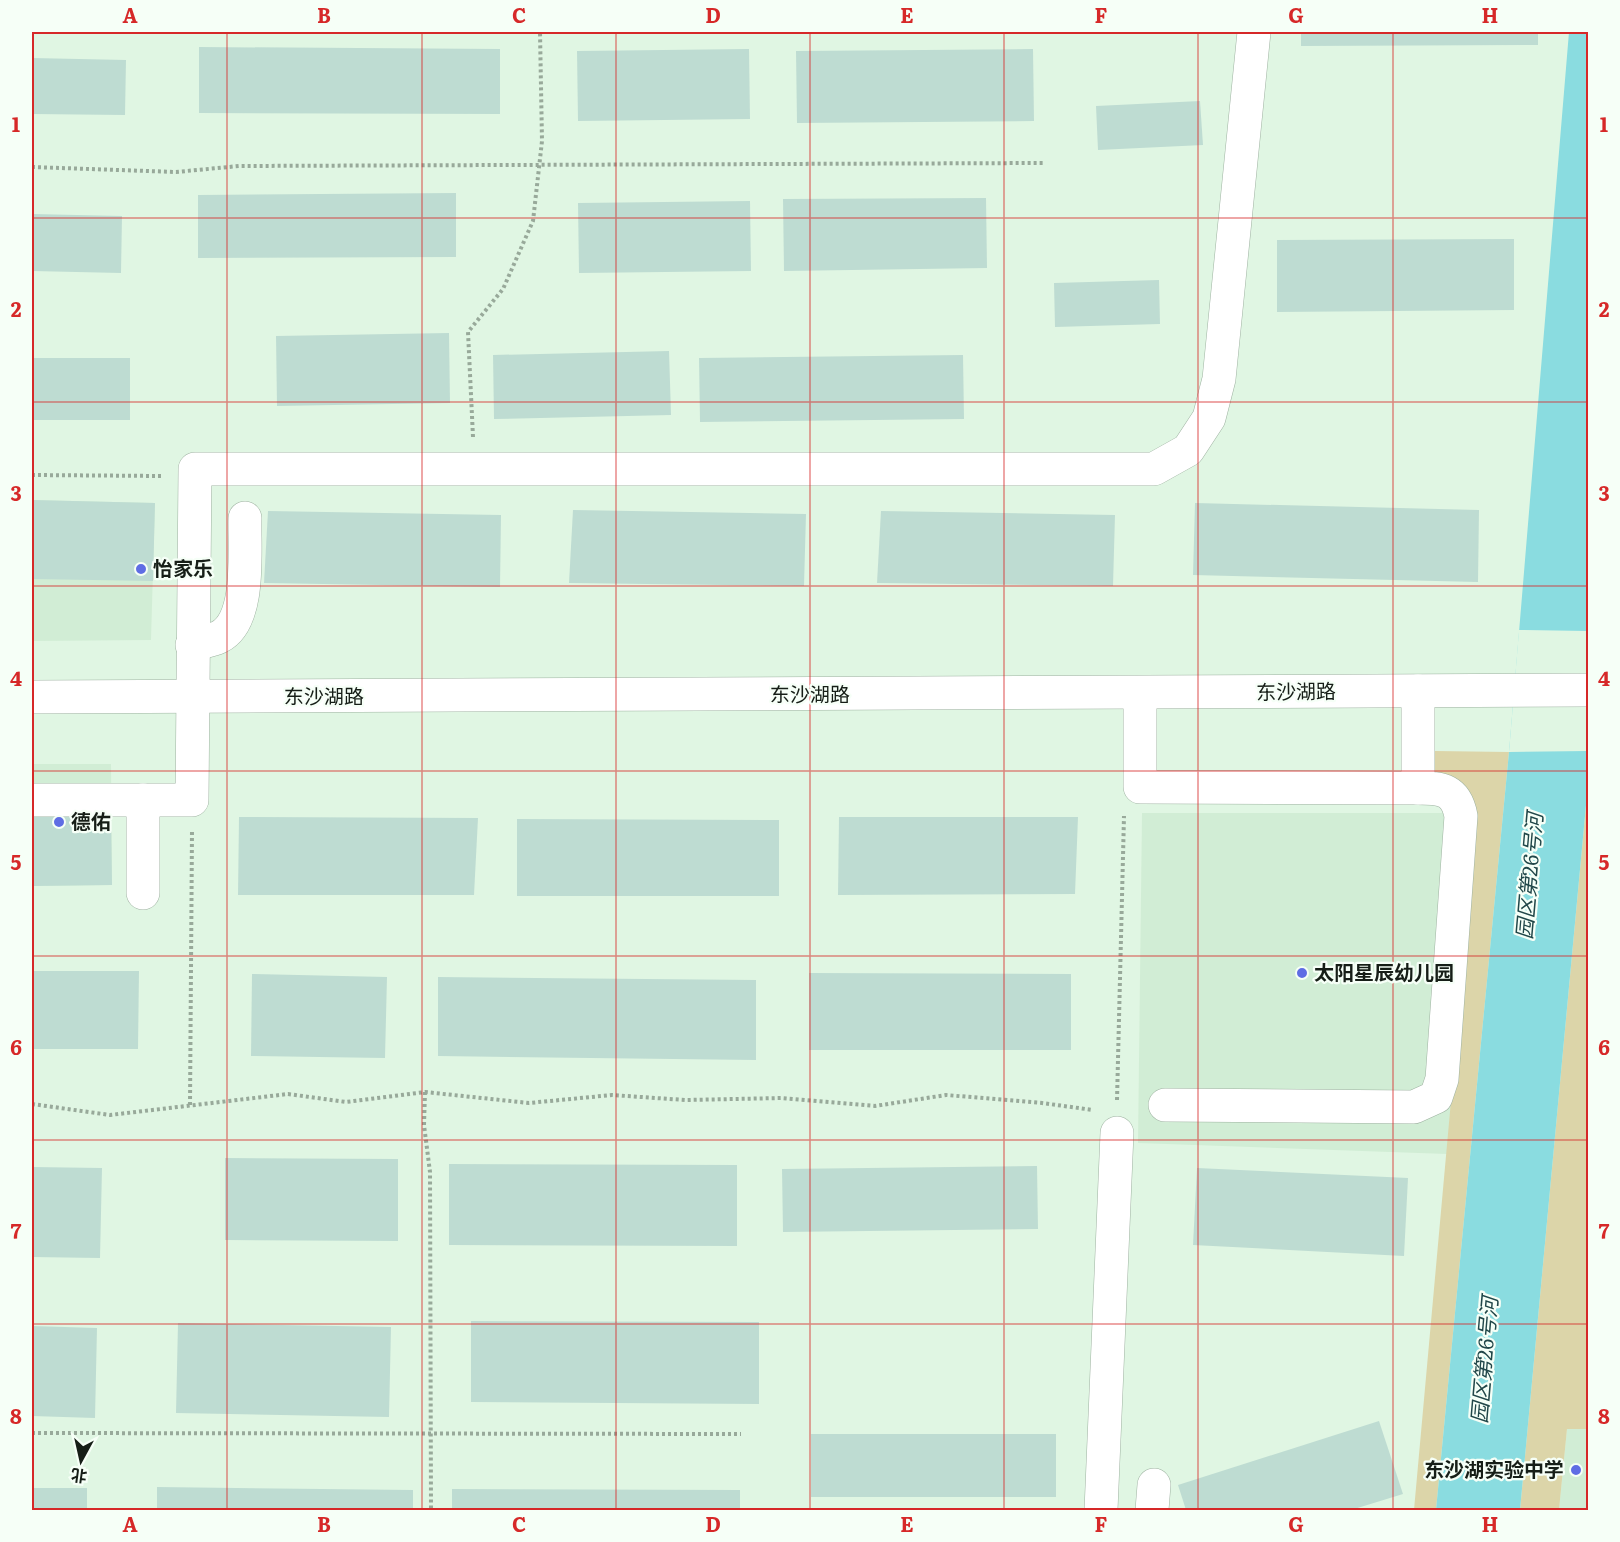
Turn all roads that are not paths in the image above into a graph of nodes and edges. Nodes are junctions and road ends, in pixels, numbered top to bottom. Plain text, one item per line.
1 (1254, 32) edge
2 (244, 518) dead end
3 (192, 645) junction
4 (1588, 690) edge
5 (1418, 691) junction
6 (1140, 693) junction
7 (32, 697) edge
8 (193, 698) junction
9 (1418, 788) junction
10 (32, 800) edge
11 (143, 800) junction
12 (143, 893) dead end
13 (1165, 1105) dead end
14 (1117, 1123) road end
15 (1101, 1510) edge

1 - 3 street
2 - 3 street
3 - 8 street
4 - 5 street, 东沙湖路
5 - 6 street, 东沙湖路
5 - 9 street
6 - 8 street, 东沙湖路
6 - 9 street
7 - 8 street, 东沙湖路
8 - 11 street
9 - 13 street
10 - 11 street
11 - 12 street
14 - 15 street

